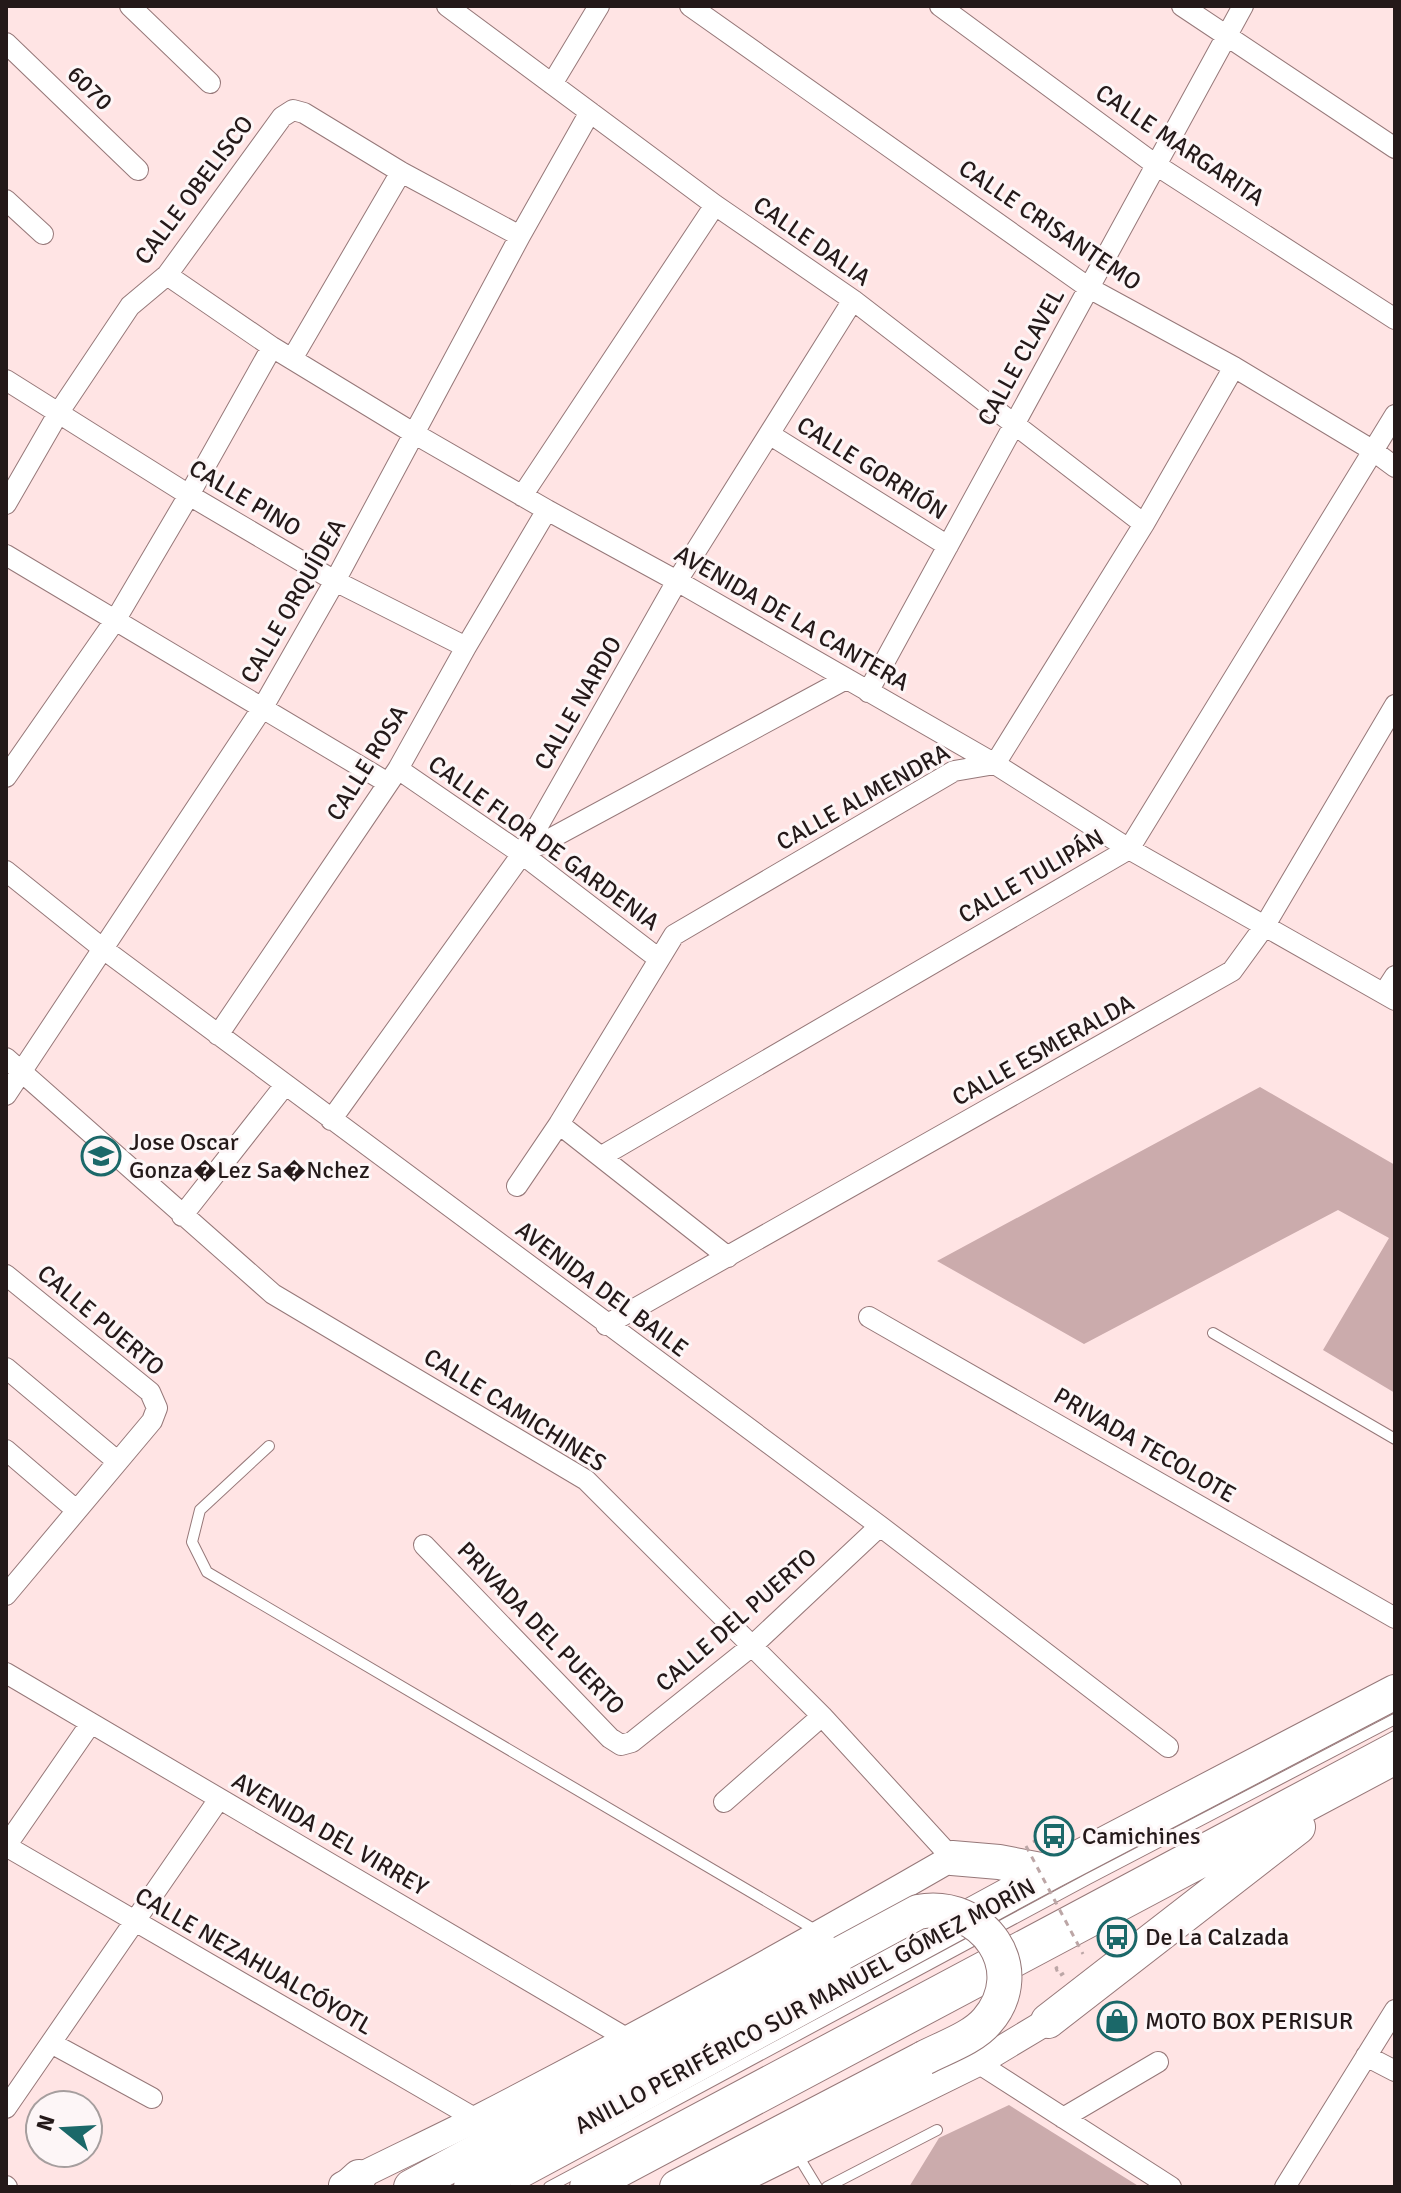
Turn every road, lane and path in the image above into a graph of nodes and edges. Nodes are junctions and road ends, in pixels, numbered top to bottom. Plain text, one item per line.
1 (130, 6) edge
2 (447, 6) edge
3 (599, 6) edge
4 (690, 6) edge
5 (940, 6) edge
6 (1182, 6) edge
7 (1243, 6) edge
8 (1226, 38) junction
9 (6, 43) edge
10 (210, 83) dead end
11 (552, 84) junction
12 (590, 112) junction
13 (1395, 148) edge
14 (1156, 165) junction
15 (138, 170) dead end
16 (401, 172) junction
17 (6, 200) edge
18 (715, 205) junction
19 (43, 234) dead end
20 (520, 236) junction
21 (167, 275) junction
22 (1089, 288) junction
23 (853, 300) junction
24 (1395, 319) edge
25 (272, 347) junction
26 (292, 359) junction
27 (1234, 367) junction
28 (6, 380) edge
29 (59, 412) junction
30 (1395, 415) edge
31 (1014, 424) junction
32 (415, 434) junction
33 (769, 434) junction
34 (1372, 450) junction
35 (1395, 467) edge
36 (189, 495) junction
37 (522, 496) junction
38 (6, 504) edge
39 (547, 510) junction
40 (1144, 524) junction
41 (948, 546) junction
42 (6, 555) edge
43 (335, 581) junction
44 (677, 581) junction
45 (116, 619) junction
46 (466, 647) junction
47 (846, 679) junction
48 (868, 692) junction
49 (1395, 705) edge
50 (263, 707) junction
51 (995, 764) junction
52 (393, 776) junction
53 (6, 777) edge
54 (1129, 849) junction
55 (522, 854) junction
56 (6, 871) edge
57 (1264, 927) junction
58 (102, 948) junction
59 (659, 959) junction
60 (1391, 990) edge
61 (218, 1035) junction
62 (6, 1058) edge
63 (23, 1071) junction
64 (285, 1085) junction
65 (6, 1095) edge
66 (331, 1120) junction
67 (559, 1124) junction
68 (602, 1156) junction
69 (517, 1186) dead end
70 (182, 1216) junction
71 (728, 1257) junction
72 (6, 1275) edge
73 (869, 1317) dead end
74 (606, 1325) junction
75 (1213, 1333) dead end
76 (6, 1368) edge
77 (1395, 1439) edge
78 (269, 1446) dead end
79 (6, 1450) edge
80 (117, 1461) junction
81 (75, 1509) junction
82 (880, 1526) junction
83 (424, 1545) dead end
84 (14, 1571) edge
85 (6, 1595) edge
86 (1395, 1618) edge
87 (752, 1646) junction
88 (6, 1673) edge
89 (1395, 1692) edge
90 (822, 1716) junction
91 (1395, 1719) edge
92 (91, 1723) junction
93 (1395, 1736) edge
94 (621, 1745) joint
95 (1168, 1747) dead end
96 (1388, 1768) edge
97 (219, 1799) junction
98 (724, 1802) dead end
99 (6, 1846) edge
100 (1026, 1846) dead end
101 (952, 1858) junction
102 (1051, 1872) junction
103 (134, 1922) junction
104 (832, 1943) junction
105 (1083, 1954) dead end
106 (1069, 1961) dead end
107 (1072, 1969) dead end
108 (1395, 2010) edge
109 (1048, 2021) joint
110 (628, 2039) junction
111 (51, 2043) junction
112 (1366, 2056) junction
113 (1158, 2062) dead end
114 (978, 2063) junction
115 (1395, 2071) edge
116 (152, 2098) dead end
117 (6, 2108) edge
118 (1063, 2118) junction
119 (476, 2119) junction
120 (937, 2130) dead end
121 (796, 2152) junction
122 (349, 2184) edge
123 (411, 2187) edge
124 (471, 2187) edge
125 (515, 2187) edge
126 (549, 2187) edge
127 (587, 2187) edge
128 (677, 2187) edge
129 (726, 2187) edge
130 (817, 2187) edge
131 (827, 2187) edge
132 (1171, 2187) edge
133 (1285, 2187) edge

1 - 10 street
2 - 11 street, CALLE DALIA
3 - 11 street
4 - 22 street, CALLE CRISANTEMO
5 - 14 street, CALLE MARGARITA
6 - 8 street
7 - 8 street, CALLE CLAVEL
8 - 13 street
8 - 14 street, CALLE CLAVEL
9 - 15 street, 6070
11 - 12 street, CALLE DALIA
12 - 18 street, CALLE DALIA
12 - 20 street, CALLE ORQUÍDEA
14 - 22 street, CALLE CLAVEL
14 - 24 street, CALLE MARGARITA
16 - 20 street
16 - 21 street, CALLE OBELISCO
16 - 26 street
17 - 19 street
18 - 23 street, CALLE DALIA
18 - 37 street
20 - 32 street, CALLE ORQUÍDEA
21 - 25 street, AVENIDA DE LA CANTERA
21 - 29 street, CALLE OBELISCO
22 - 27 street, CALLE CRISANTEMO
22 - 31 street, CALLE CLAVEL
23 - 31 street, CALLE DALIA
23 - 33 street, CALLE NARDO
25 - 26 street, AVENIDA DE LA CANTERA
25 - 36 street
26 - 32 street, AVENIDA DE LA CANTERA
27 - 34 street, CALLE CRISANTEMO
27 - 40 street
28 - 29 street, CALLE PINO
29 - 36 street, CALLE PINO
29 - 38 street, CALLE OBELISCO
30 - 34 street, CALLE TULIPÁN
31 - 40 street, CALLE DALIA
31 - 41 street, CALLE CLAVEL
32 - 37 street, AVENIDA DE LA CANTERA
32 - 43 street, CALLE ORQUÍDEA
33 - 41 street, CALLE GORRIÓN
33 - 44 street, CALLE NARDO
34 - 35 street, CALLE CRISANTEMO
34 - 54 street, CALLE TULIPÁN
36 - 43 street, CALLE PINO
36 - 45 street
37 - 39 street, AVENIDA DE LA CANTERA
39 - 44 street, AVENIDA DE LA CANTERA
39 - 46 street, CALLE ROSA
40 - 51 street
41 - 48 street, CALLE CLAVEL
42 - 45 street, CALLE FLOR DE GARDENIA
43 - 46 street, CALLE PINO
43 - 50 street, CALLE ORQUÍDEA
44 - 47 street, AVENIDA DE LA CANTERA
44 - 55 street, CALLE NARDO
45 - 50 street, CALLE FLOR DE GARDENIA
45 - 53 street
46 - 52 street, CALLE ROSA
47 - 48 street, AVENIDA DE LA CANTERA
47 - 55 street
48 - 51 street, AVENIDA DE LA CANTERA
49 - 57 street, CALLE ESMERALDA
50 - 52 street, CALLE FLOR DE GARDENIA
50 - 58 street, CALLE ORQUÍDEA
51 - 54 street, AVENIDA DE LA CANTERA
51 - 59 street, CALLE ALMENDRA
52 - 55 street, CALLE FLOR DE GARDENIA
52 - 61 street, CALLE ROSA
54 - 57 street, AVENIDA DE LA CANTERA
54 - 68 street, CALLE TULIPÁN
55 - 59 street, CALLE FLOR DE GARDENIA
55 - 66 street, CALLE NARDO
56 - 58 street, AVENIDA DEL BAILE
57 - 60 street, AVENIDA DE LA CANTERA
57 - 71 street, CALLE ESMERALDA
58 - 61 street, AVENIDA DEL BAILE
58 - 63 street, CALLE ORQUÍDEA
59 - 67 street, CALLE ALMENDRA
61 - 64 street, AVENIDA DEL BAILE
62 - 63 street, CALLE CAMICHINES
63 - 65 street, CALLE ORQUÍDEA
63 - 70 street, CALLE CAMICHINES
64 - 66 street, AVENIDA DEL BAILE
64 - 70 street
66 - 74 street, AVENIDA DEL BAILE
67 - 68 street
67 - 69 street, CALLE ALMENDRA
68 - 71 street
70 - 87 street, CALLE CAMICHINES
71 - 74 street, CALLE ESMERALDA
72 - 80 street, CALLE PUERTO
73 - 86 street, PRIVADA TECOLOTE
74 - 82 street, AVENIDA DEL BAILE
75 - 77 lane
76 - 80 street
78 - 104 lane
79 - 81 street
80 - 81 street
81 - 84 street
82 - 87 street, CALLE DEL PUERTO
82 - 95 street, AVENIDA DEL BAILE
83 - 94 street, PRIVADA DEL PUERTO
84 - 85 street
87 - 90 street, CALLE CAMICHINES
87 - 94 street, CALLE DEL PUERTO
88 - 92 street, AVENIDA DEL VIRREY
89 - 102 highway, ANILLO PERIFÉRICO SUR MANUEL GÓMEZ MORÍN
90 - 98 street
90 - 101 street, CALLE CAMICHINES
91 - 125 lane
92 - 97 street, AVENIDA DEL VIRREY
92 - 99 street
93 - 126 lane
96 - 109 highway
96 - 127 highway
97 - 103 street
97 - 110 street, AVENIDA DEL VIRREY
99 - 103 street, CALLE NEZAHUALCÓYOTL
100 - 105 path, bridge
101 - 102 highway
101 - 104 street
102 - 124 highway, ANILLO PERIFÉRICO SUR MANUEL GÓMEZ MORÍN
103 - 111 street
103 - 119 street, CALLE NEZAHUALCÓYOTL
104 - 110 street
104 - 123 highway
104 - 128 highway, bridge
106 - 107 path
108 - 112 street
109 - 114 street
110 - 119 street
111 - 116 street
111 - 117 street
112 - 115 street
112 - 133 street
113 - 118 street
114 - 118 street
114 - 121 street
118 - 132 street
119 - 122 street
120 - 131 lane
121 - 129 street
121 - 130 lane

